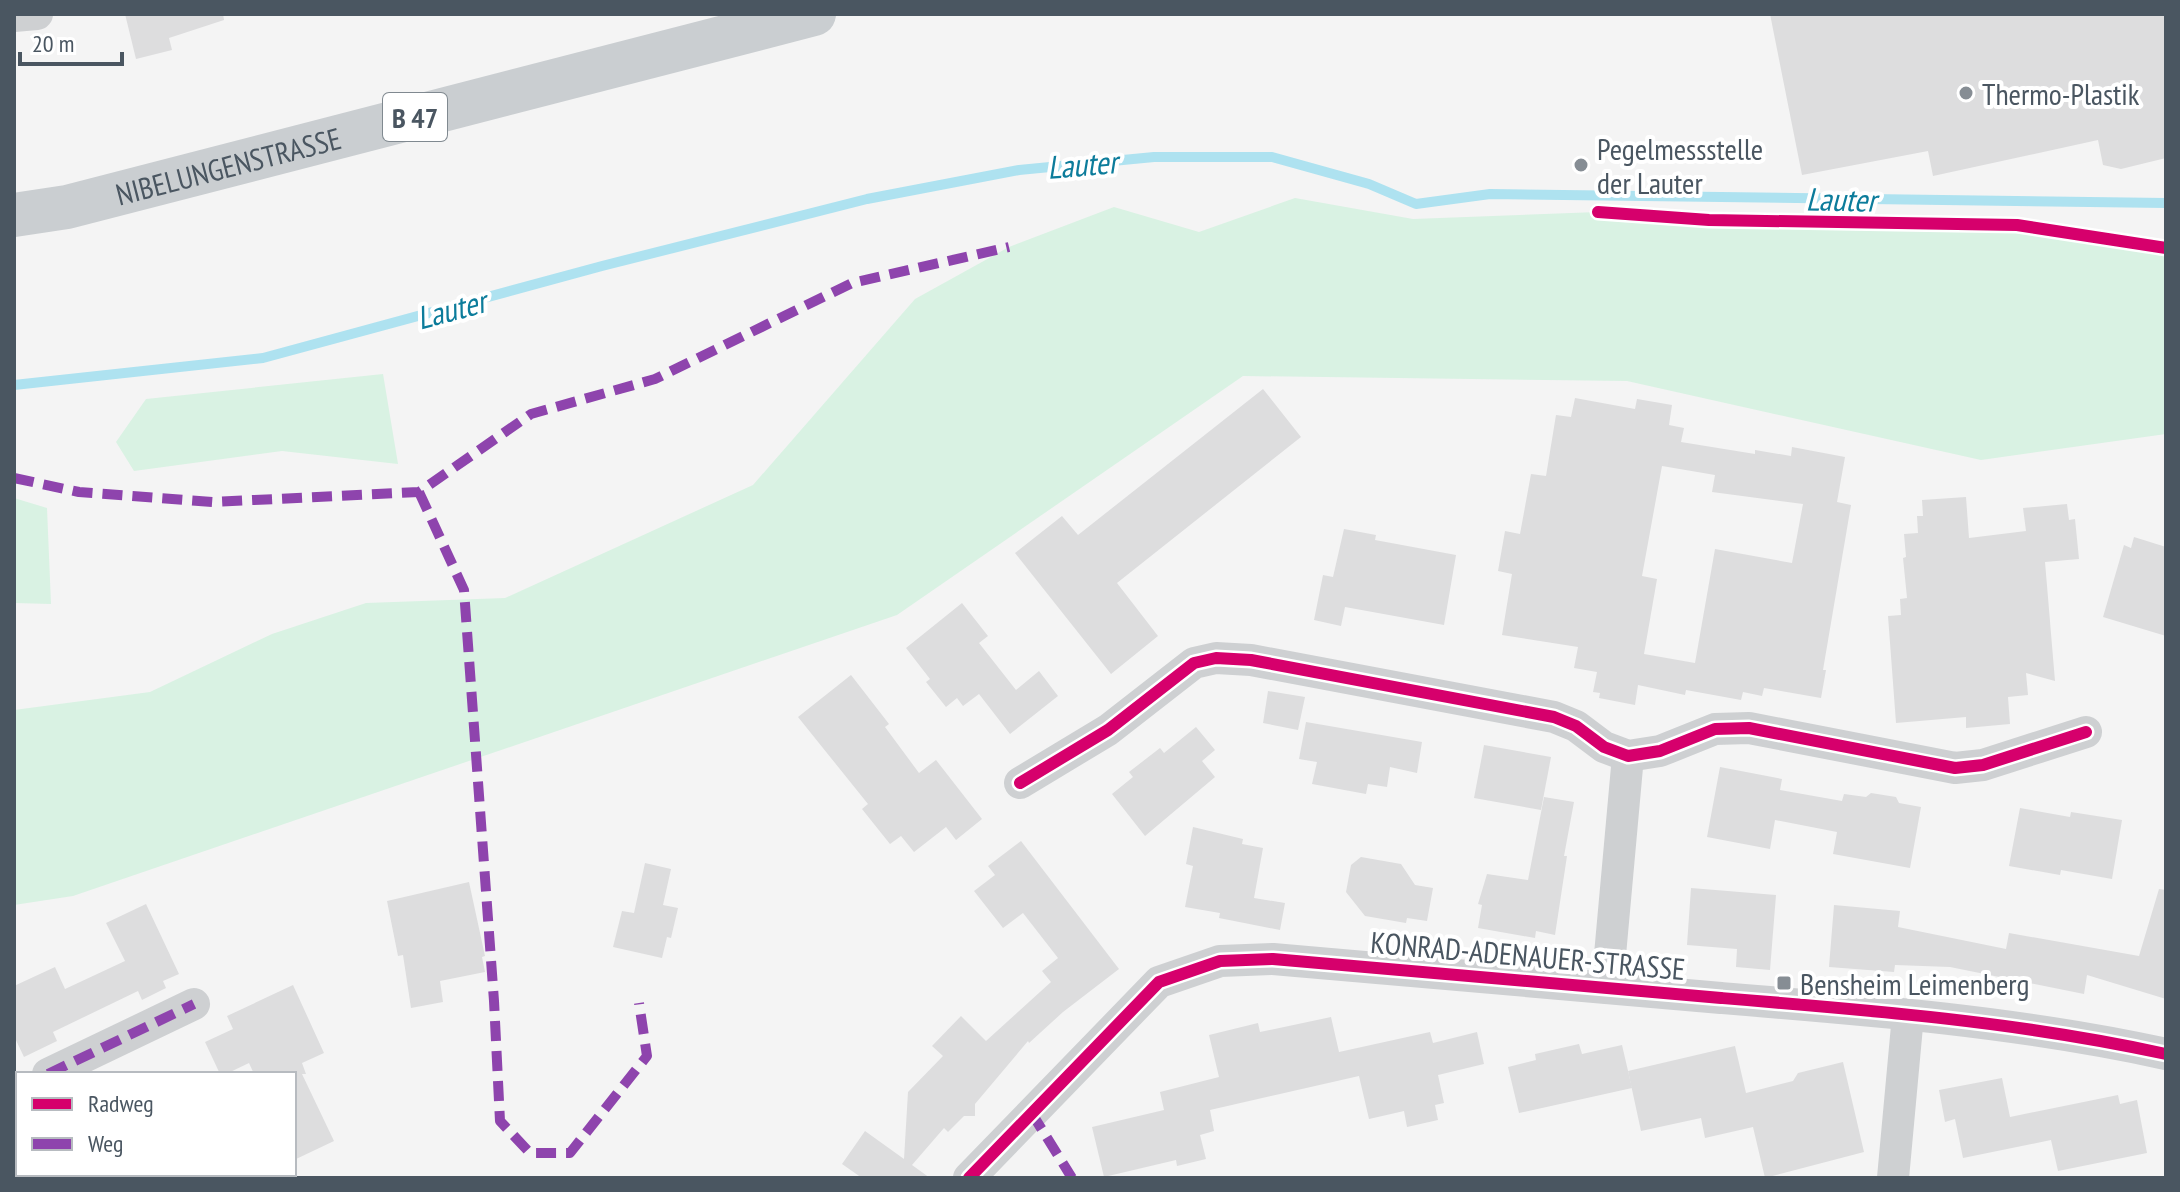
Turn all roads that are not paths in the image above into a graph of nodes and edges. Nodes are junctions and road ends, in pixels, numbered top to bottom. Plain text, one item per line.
1 (37, 14) edge
2 (814, 14) edge
3 (14, 16) edge
4 (14, 215) edge
5 (2086, 732) dead end
6 (1628, 756) junction
7 (1020, 783) dead end
8 (1607, 988) junction
9 (194, 1004) dead end
10 (1908, 1015) junction
11 (2166, 1054) edge
12 (52, 1072) edge
13 (969, 1178) edge
14 (1893, 1178) edge

1 - 3 street
2 - 4 main road, NIBELUNGENSTRASSE / B 47
5 - 6 street
6 - 7 street
6 - 8 street
8 - 10 street, KONRAD-ADENAUER-STRASSE
8 - 13 street, KONRAD-ADENAUER-STRASSE
9 - 12 street
10 - 11 street, KONRAD-ADENAUER-STRASSE
10 - 14 street

